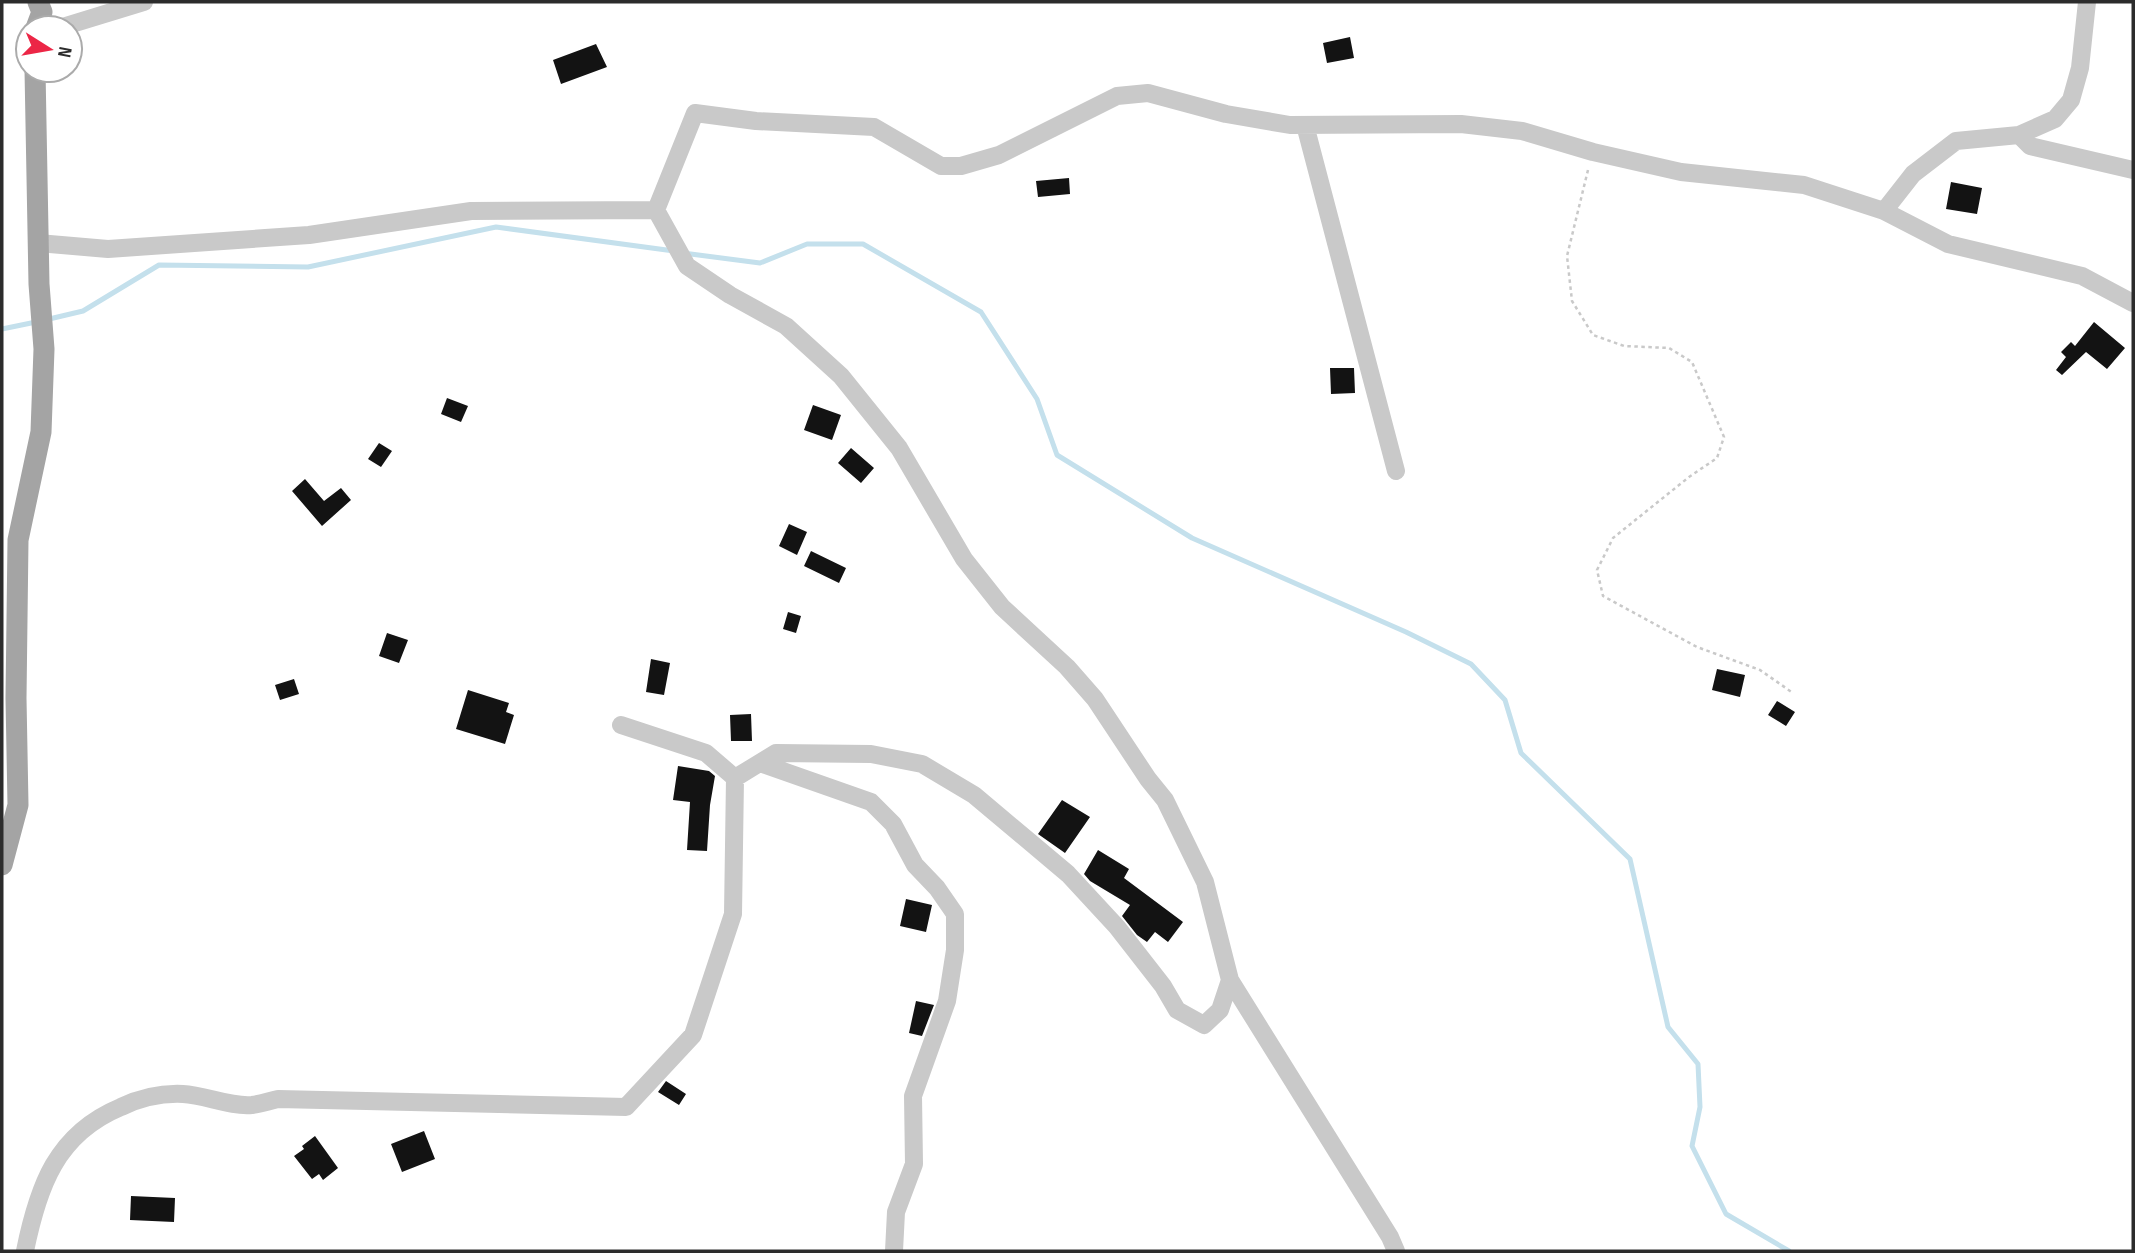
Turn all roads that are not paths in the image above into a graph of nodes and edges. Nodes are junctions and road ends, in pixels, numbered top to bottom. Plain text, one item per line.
1 (145, 2) edge
2 (2087, 2) edge
3 (84, 20) edge
4 (34, 84) edge
5 (1305, 125) junction
6 (2019, 135) junction
7 (2133, 170) edge
8 (656, 210) junction
9 (1884, 211) junction
10 (38, 243) junction
11 (2133, 303) edge
12 (1396, 471) dead end
13 (621, 725) dead end
14 (760, 763) junction
15 (735, 778) junction
16 (2, 865) edge
17 (1230, 980) junction
18 (24, 1251) edge
19 (894, 1251) edge
20 (1396, 1251) edge

1 - 3 street
2 - 6 street
4 - 10 main road
5 - 8 street
5 - 9 street
5 - 12 street
6 - 7 street
6 - 9 street
8 - 10 street
8 - 17 street
9 - 11 street
10 - 16 main road
13 - 15 street
14 - 15 street
14 - 17 street
14 - 19 street
15 - 18 street
17 - 20 street

